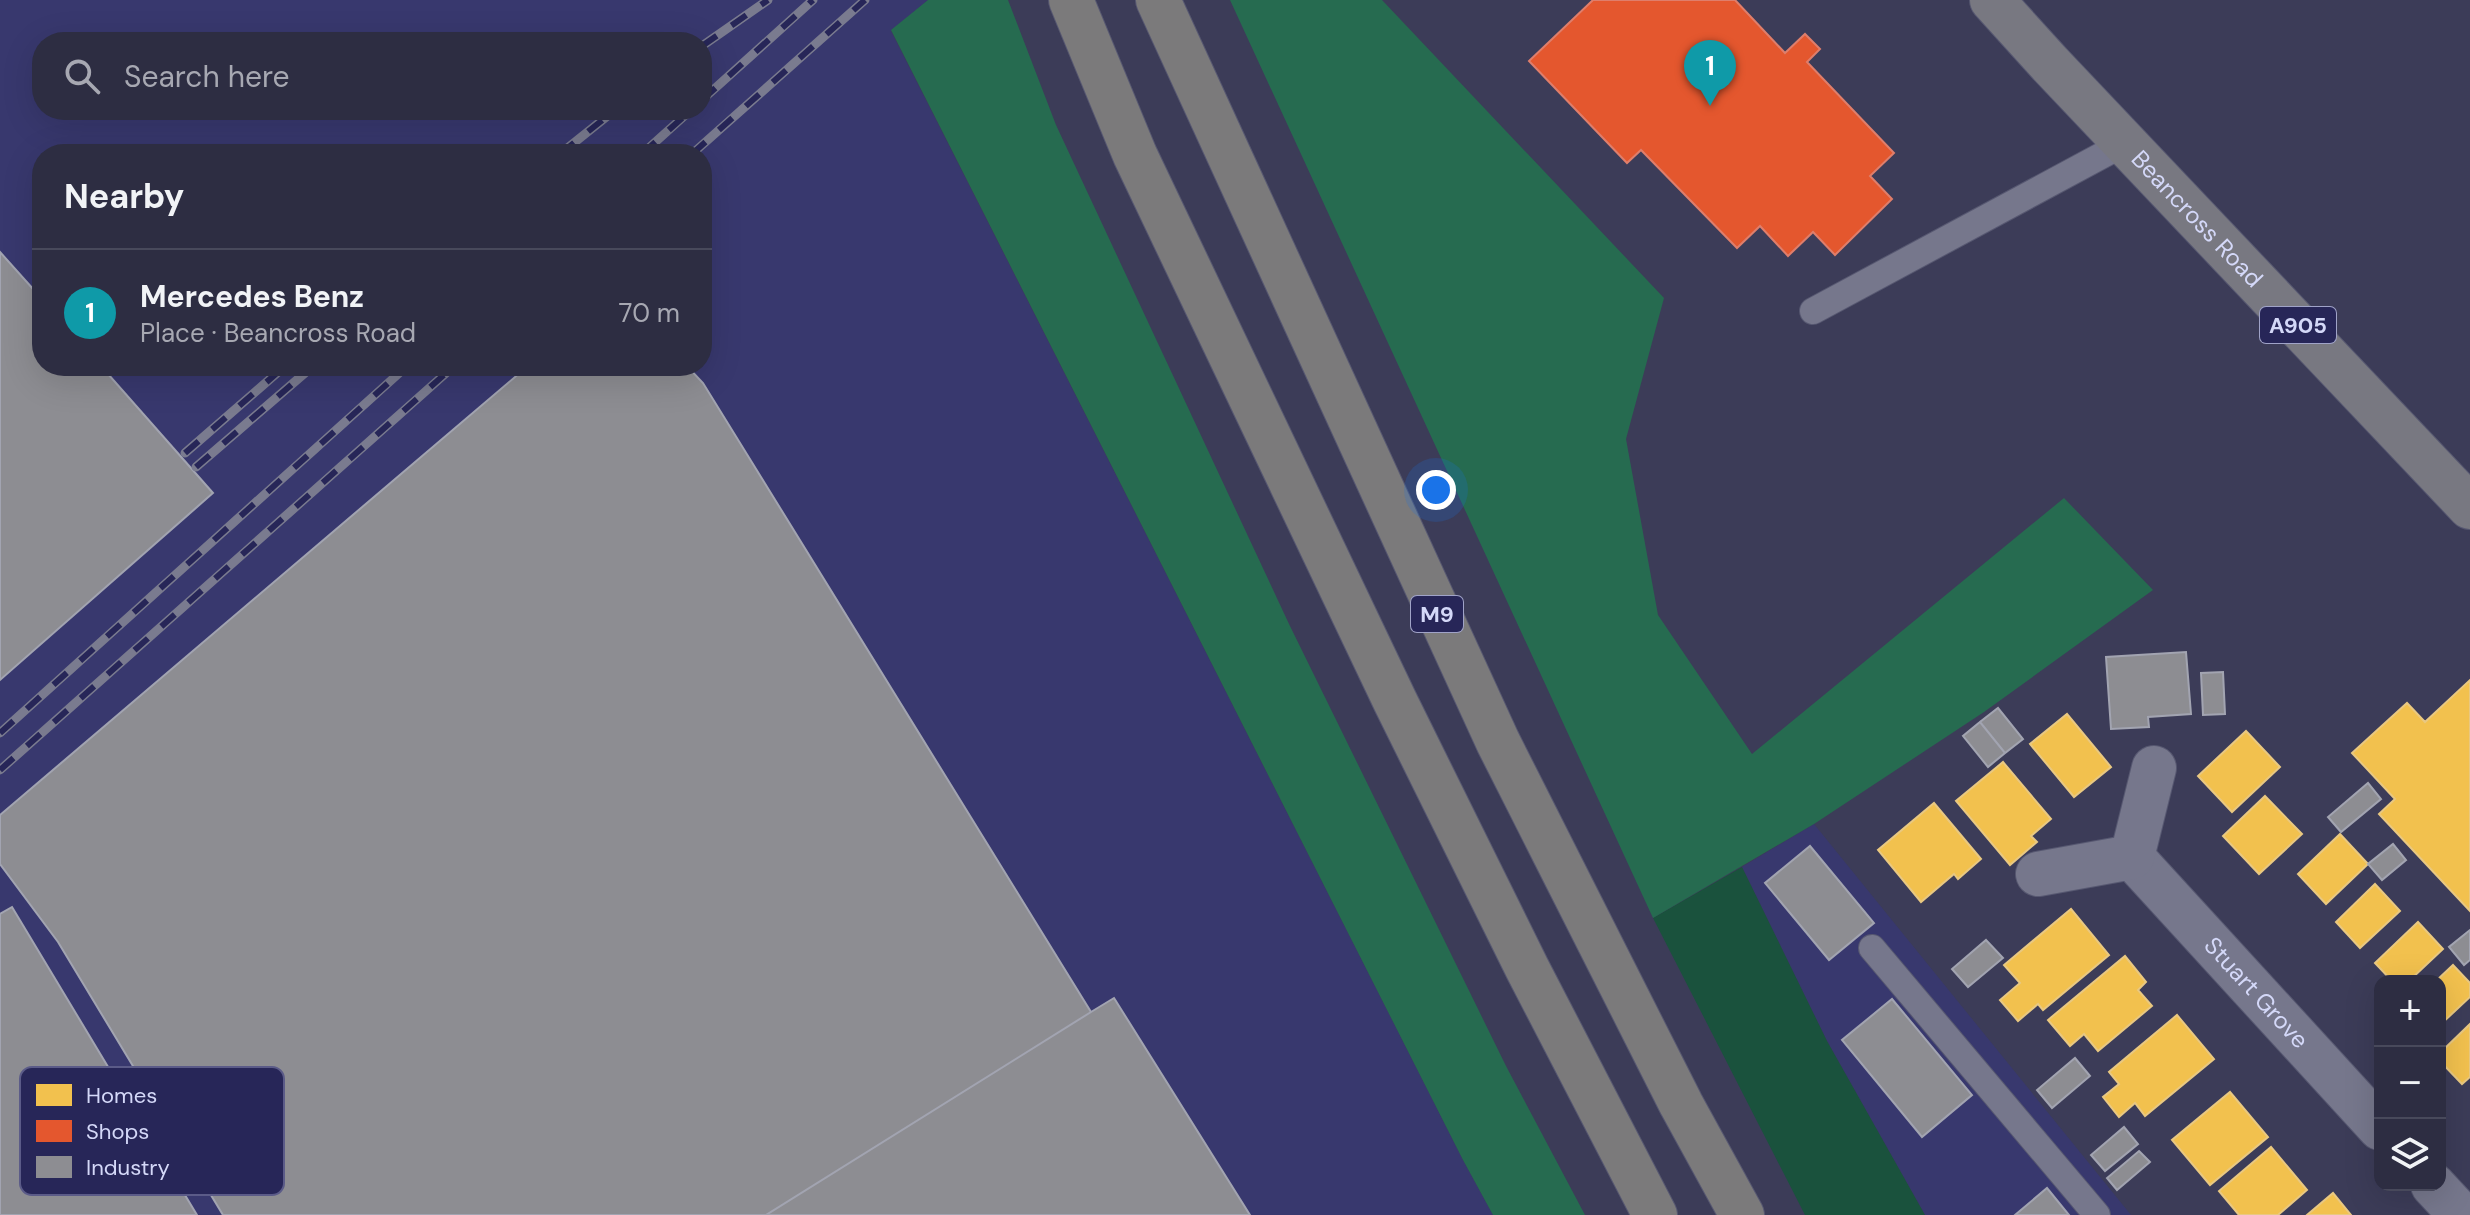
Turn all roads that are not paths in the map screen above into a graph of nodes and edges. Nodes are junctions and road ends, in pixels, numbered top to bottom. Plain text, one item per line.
1 (1071, 0) edge
2 (1158, 0) edge
3 (1992, 0) edge
4 (2125, 143) junction
5 (1813, 311) dead end
6 (2470, 507) edge
7 (2154, 768) dead end
8 (2132, 857) junction
9 (2038, 874) dead end
10 (1872, 948) dead end
11 (2374, 1121) edge
12 (2439, 1191) edge
13 (1655, 1215) edge
14 (1742, 1215) edge
15 (2097, 1215) edge
16 (2461, 1215) edge

1 - 13 highway
2 - 14 highway, M9
3 - 4 main road, Beancross Road / A905
4 - 5 lane
4 - 6 main road, Beancross Road / A905
7 - 8 street
8 - 9 street
8 - 11 street, Stuart Grove
10 - 15 lane
12 - 16 street

